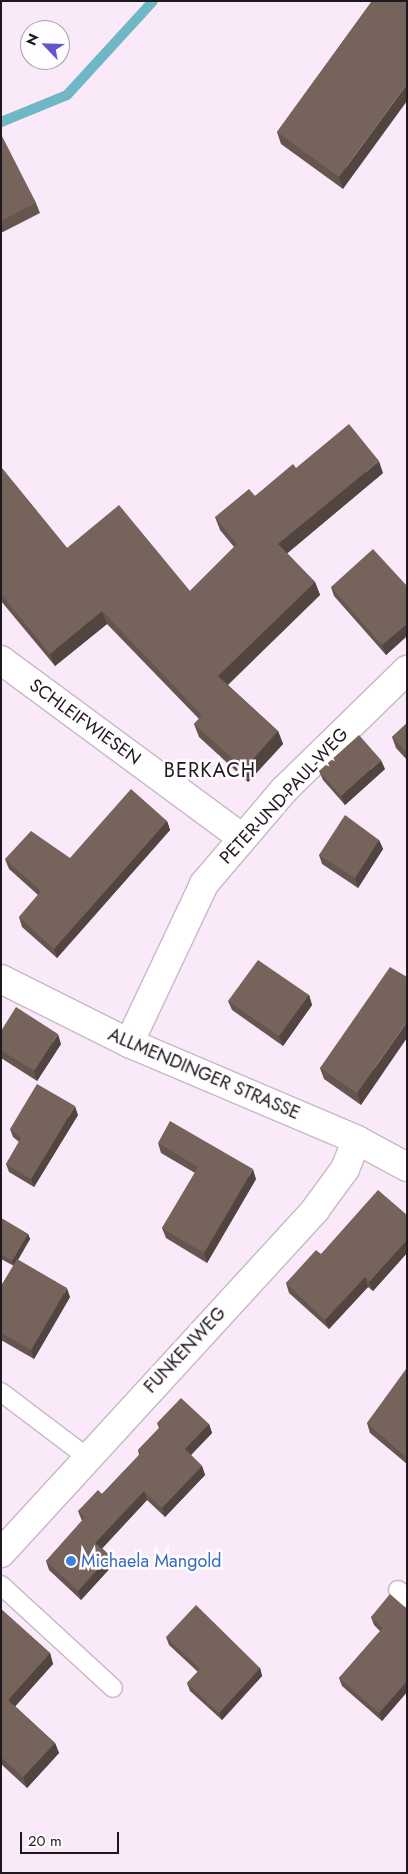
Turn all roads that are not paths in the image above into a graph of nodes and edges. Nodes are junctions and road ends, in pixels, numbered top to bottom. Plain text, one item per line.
1 (1, 660) edge
2 (407, 670) edge
3 (241, 836) junction
4 (1, 980) edge
5 (129, 1043) junction
6 (357, 1140) junction
7 (407, 1167) edge
8 (1, 1392) edge
9 (87, 1457) junction
10 (1, 1553) edge
11 (1, 1586) edge
12 (113, 1688) dead end

1 - 3 street, SCHLEIFWIESEN
2 - 3 street, PETER-UND-PAUL-WEG
3 - 5 street, PETER-UND-PAUL-WEG
4 - 5 street, ALLMENDINGER STRASSE
5 - 6 street, ALLMENDINGER STRASSE
6 - 7 street, ALLMENDINGER STRASSE
6 - 9 street, FUNKENWEG
8 - 9 lane
9 - 10 street, FUNKENWEG
11 - 12 lane

